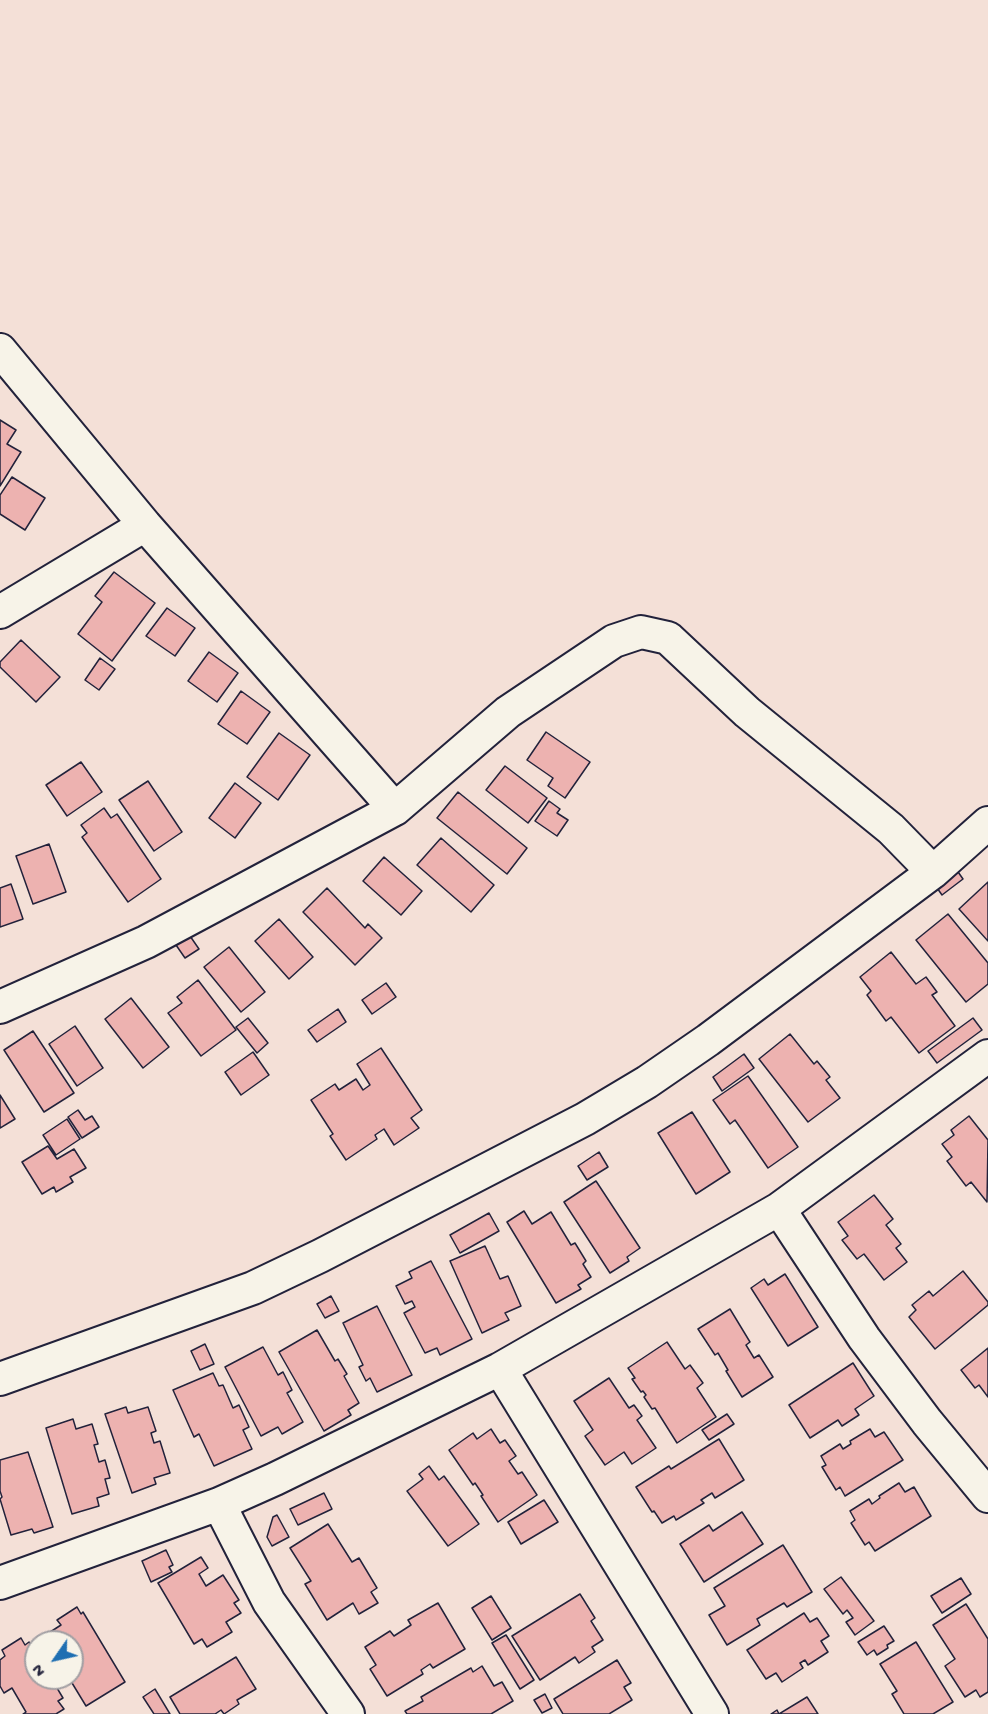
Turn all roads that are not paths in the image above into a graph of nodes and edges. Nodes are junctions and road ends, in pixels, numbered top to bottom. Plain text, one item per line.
1 (0, 350) edge
2 (144, 525) junction
3 (0, 612) edge
4 (395, 809) junction
5 (988, 823) edge
6 (933, 872) junction
7 (0, 1007) edge
8 (988, 1056) edge
9 (779, 1209) junction
10 (500, 1369) junction
11 (0, 1379) edge
12 (988, 1496) edge
13 (219, 1504) junction
14 (0, 1583) edge
15 (348, 1714) edge
16 (712, 1714) edge

1 - 2 street
2 - 3 street
2 - 4 street
4 - 6 street
4 - 7 street
5 - 6 street
6 - 11 street
8 - 9 street
9 - 10 street
9 - 12 street
10 - 13 street
10 - 16 street
13 - 14 street
13 - 15 street

